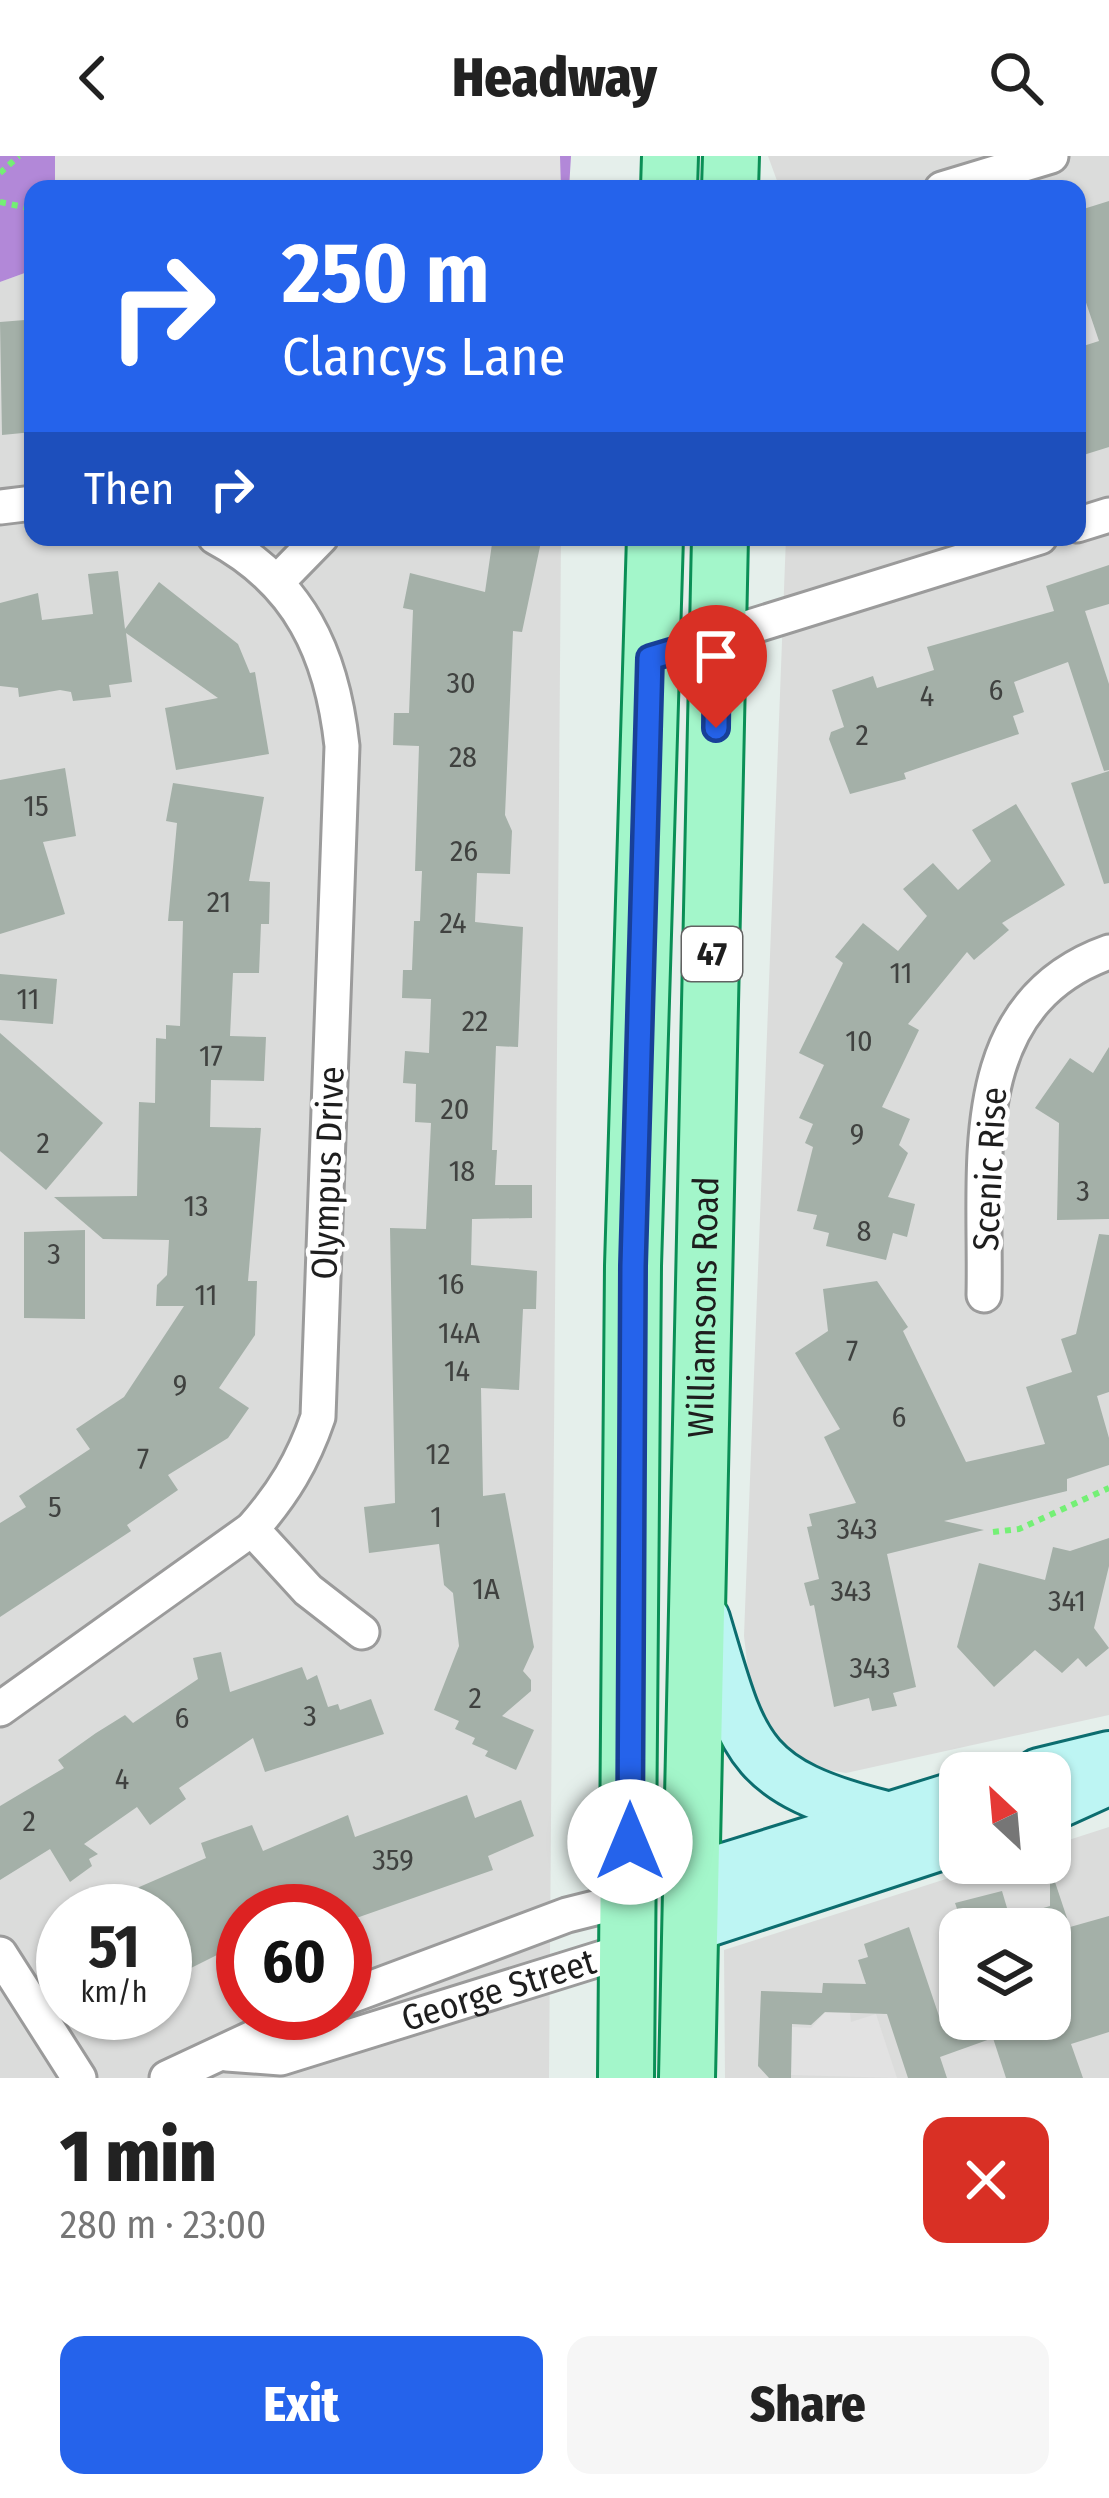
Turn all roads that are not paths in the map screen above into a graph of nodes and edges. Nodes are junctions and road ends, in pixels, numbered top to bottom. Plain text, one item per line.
1 (1051, 156) edge
2 (972, 180) edge
3 (228, 546) edge
4 (312, 546) edge
5 (655, 546) edge
6 (720, 546) edge
7 (1011, 546) edge
8 (279, 580) junction
9 (717, 638) junction
10 (650, 658) junction
11 (1109, 952) edge
12 (984, 1295) dead end
13 (252, 1529) junction
14 (697, 1594) junction
15 (362, 1632) dead end
16 (0, 1709) edge
17 (1109, 1756) edge
18 (1071, 1765) edge
19 (1109, 1780) edge
20 (1071, 1797) edge
21 (939, 1800) edge
22 (882, 1815) junction
23 (939, 1845) edge
24 (689, 1904) junction
25 (627, 1925) junction
26 (0, 1954) edge
27 (372, 1988) edge
28 (252, 2040) edge
29 (218, 2064) edge
30 (79, 2078) edge
31 (167, 2078) edge
32 (626, 2078) edge
33 (687, 2078) edge

1 - 2 street
3 - 8 street, Olympus Drive
4 - 8 street
5 - 10 main road, Williamsons Road / 47
6 - 9 main road, Williamsons Road / 47
7 - 9 street
8 - 13 street, Olympus Drive
9 - 10 street
9 - 14 main road, Williamsons Road / 47
10 - 25 main road, Williamsons Road / 47
11 - 12 street, Scenic Rise
13 - 15 street
13 - 16 street, Olympus Drive
14 - 22 main road
14 - 24 main road, Williamsons Road / 47
17 - 18 main road
19 - 20 main road
21 - 22 main road
22 - 24 main road
23 - 24 main road
24 - 25 main road
24 - 33 main road, Williamsons Road / 47
25 - 27 street, George Street
25 - 29 street, George Street
25 - 32 main road, Williamsons Road / 47
26 - 30 street
28 - 29 street, George Street
29 - 31 street, George Street

